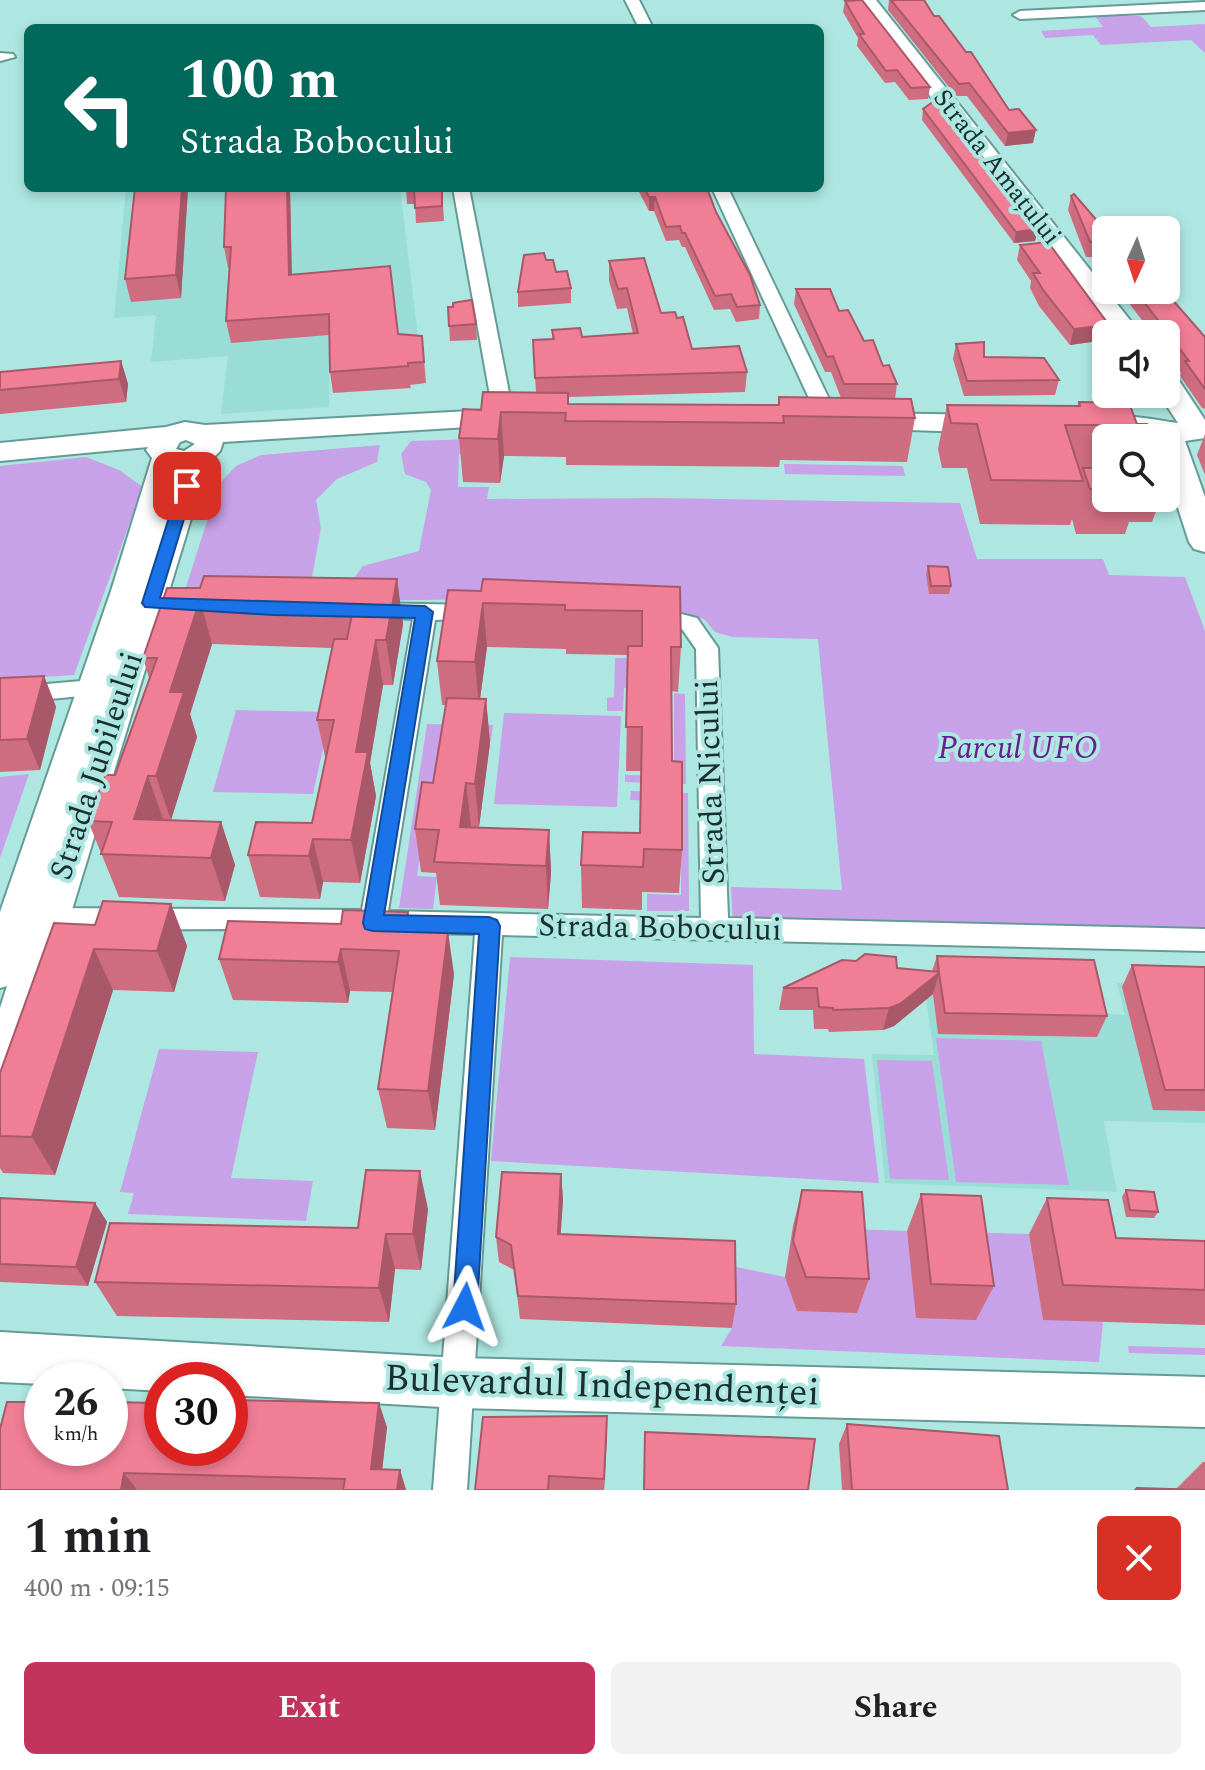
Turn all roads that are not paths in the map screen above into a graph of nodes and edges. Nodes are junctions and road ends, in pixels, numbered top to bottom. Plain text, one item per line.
1 (632, 0) edge
2 (866, 0) edge
3 (1205, 6) edge
4 (1020, 15) dead end
5 (644, 24) edge
6 (462, 192) edge
7 (722, 192) edge
8 (1117, 320) edge
9 (504, 418) junction
10 (533, 419) edge
11 (799, 421) edge
12 (830, 422) junction
13 (1015, 424) edge
14 (1075, 425) edge
15 (1092, 425) edge
16 (302, 430) junction
17 (1180, 430) edge
18 (71, 448) junction
19 (0, 452) edge
20 (181, 459) junction
21 (1205, 542) edge
22 (150, 600) junction
23 (345, 611) edge
24 (425, 612) junction
25 (492, 613) edge
26 (623, 614) edge
27 (93, 688) junction
28 (0, 696) edge
29 (33, 915) junction
30 (373, 923) junction
31 (489, 926) junction
32 (715, 929) junction
33 (1205, 940) edge
34 (0, 971) edge
35 (0, 1074) edge
36 (0, 1357) edge
37 (459, 1383) junction
38 (1205, 1402) edge
39 (450, 1490) edge

1 - 5 street
2 - 8 street, Strada Amațului
3 - 4 street
6 - 9 street
7 - 12 street
9 - 10 street
9 - 16 street
11 - 12 street
12 - 13 street
14 - 15 street
16 - 20 street
16 - 20 street
17 - 21 street
18 - 19 street
18 - 20 street
18 - 20 street
20 - 22 street, Strada Jubileului
22 - 27 street, Strada Jubileului
22 - 29 street, Strada Jubileului
23 - 24 street
24 - 25 street
24 - 30 street
26 - 32 street, Strada Nicului
27 - 28 street
27 - 29 street, Strada Jubileului
29 - 30 street, Strada Bobocului
29 - 34 street, Strada Jubileului
29 - 35 street, Strada Jubileului
30 - 31 street, Strada Bobocului
31 - 32 street, Strada Bobocului
31 - 37 street
32 - 33 street, Strada Bobocului
36 - 37 street, Bulevardul Independenței
37 - 38 street, Bulevardul Independenței
37 - 39 street

